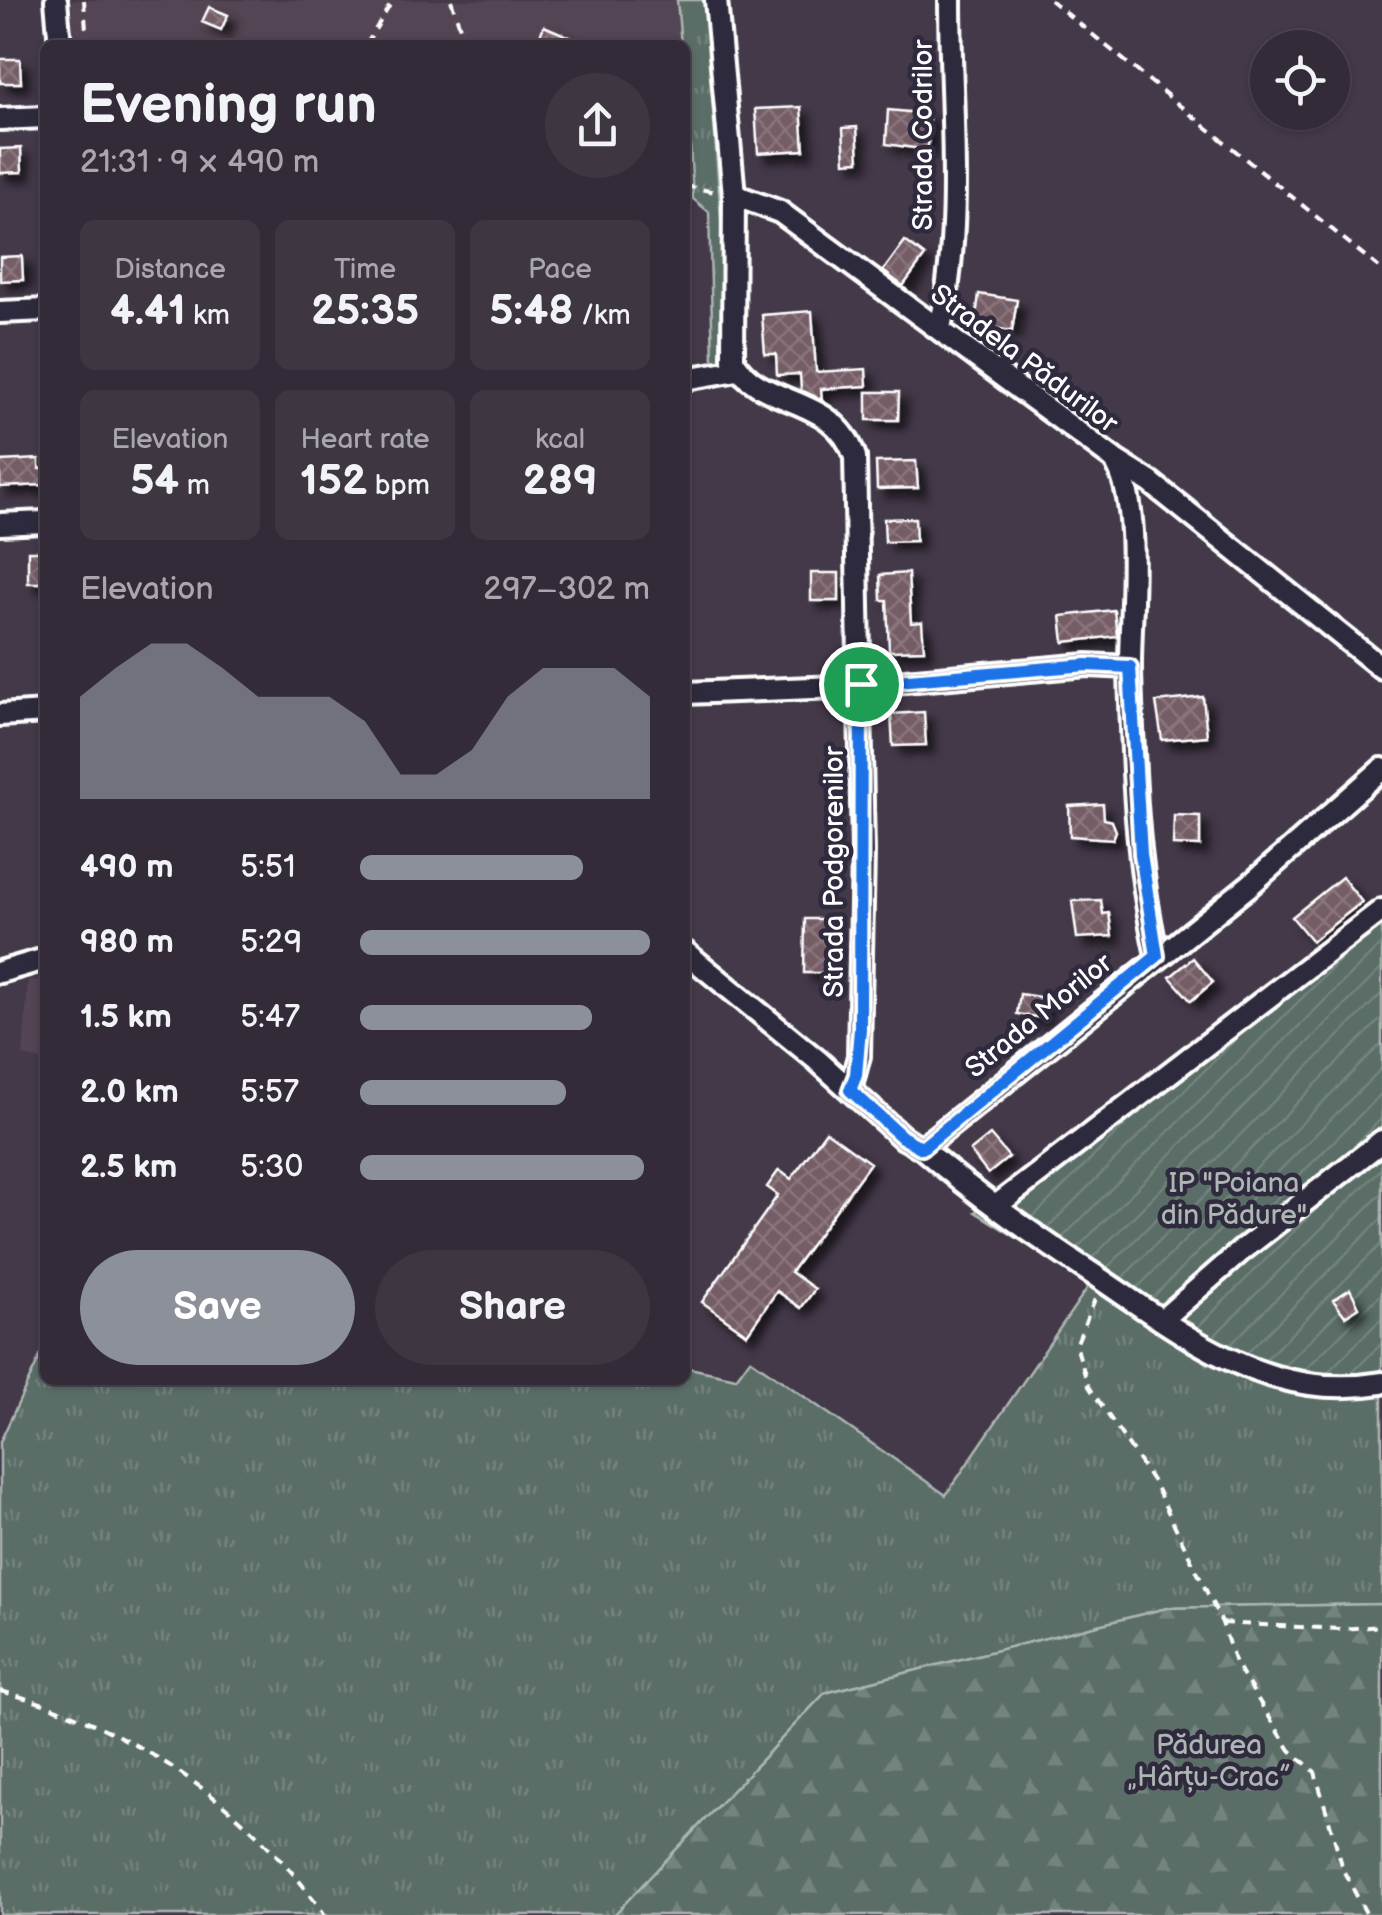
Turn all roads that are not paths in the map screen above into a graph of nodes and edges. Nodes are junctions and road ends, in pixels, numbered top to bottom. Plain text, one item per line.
1 (56, 0) edge
2 (716, 0) edge
3 (950, 0) edge
4 (60, 40) edge
5 (40, 117) edge
6 (0, 119) edge
7 (734, 195) junction
8 (40, 310) edge
9 (0, 312) edge
10 (940, 328) junction
11 (738, 370) junction
12 (690, 378) edge
13 (1114, 459) junction
14 (40, 522) edge
15 (0, 524) edge
16 (1130, 667) junction
17 (1382, 668) edge
18 (861, 684) junction
19 (690, 693) edge
20 (40, 712) edge
21 (0, 715) edge
22 (1382, 770) edge
23 (1382, 910) edge
24 (690, 956) edge
25 (1157, 956) junction
26 (40, 960) edge
27 (0, 972) edge
28 (850, 1090) junction
29 (1382, 1141) edge
30 (922, 1148) junction
31 (996, 1206) junction
32 (1162, 1320) junction
33 (1377, 1381) edge

1 - 4 street
2 - 7 street
3 - 10 street, Strada Codrilor
5 - 6 street
7 - 10 street, Stradela Pădurilor
7 - 11 street
8 - 9 street
10 - 13 street, Stradela Pădurilor
11 - 12 street
11 - 18 street, Strada Podgorenilor
13 - 16 street, Stradela Pădurilor
13 - 17 street
14 - 15 street
16 - 18 street
16 - 25 street, Stradela Pădurilor
18 - 19 street
18 - 28 street, Strada Podgorenilor
20 - 21 street
22 - 25 street, Strada Morilor
23 - 31 street
24 - 28 street
25 - 30 street, Strada Morilor
26 - 27 street
28 - 30 street
29 - 32 street
30 - 31 street
31 - 32 street
32 - 33 street

